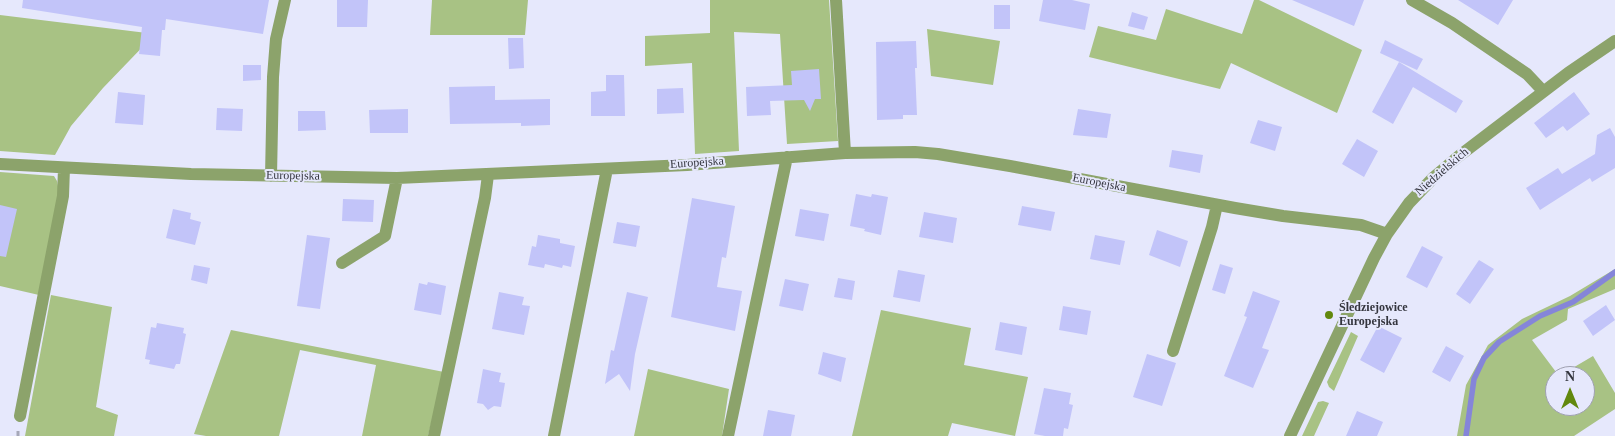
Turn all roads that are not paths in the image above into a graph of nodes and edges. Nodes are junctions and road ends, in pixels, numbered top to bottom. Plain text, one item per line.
1 (285, 0) edge
2 (836, 0) edge
3 (1412, 0) edge
4 (1615, 41) edge
5 (1543, 91) junction
6 (845, 153) junction
7 (787, 156) junction
8 (0, 164) edge
9 (64, 168) junction
10 (606, 169) junction
11 (488, 175) junction
12 (271, 176) junction
13 (397, 178) junction
14 (1217, 205) junction
15 (1387, 234) junction
16 (342, 263) dead end
17 (1173, 351) dead end
18 (20, 416) dead end
19 (434, 436) edge
20 (554, 436) edge
21 (728, 436) edge
22 (1290, 436) edge

1 - 12 street
2 - 6 street
3 - 5 street
4 - 5 street, Niedzielskich
5 - 15 street, Niedzielskich
6 - 7 street, Europejska
6 - 14 street, Europejska
7 - 10 street, Europejska
7 - 21 street
8 - 9 street, Europejska
9 - 12 street, Europejska
9 - 18 street
10 - 11 street, Europejska
10 - 20 street
11 - 13 street, Europejska
11 - 19 street
12 - 13 street, Europejska
13 - 16 street
14 - 15 street, Europejska
14 - 17 street
15 - 22 street, Niedzielskich

